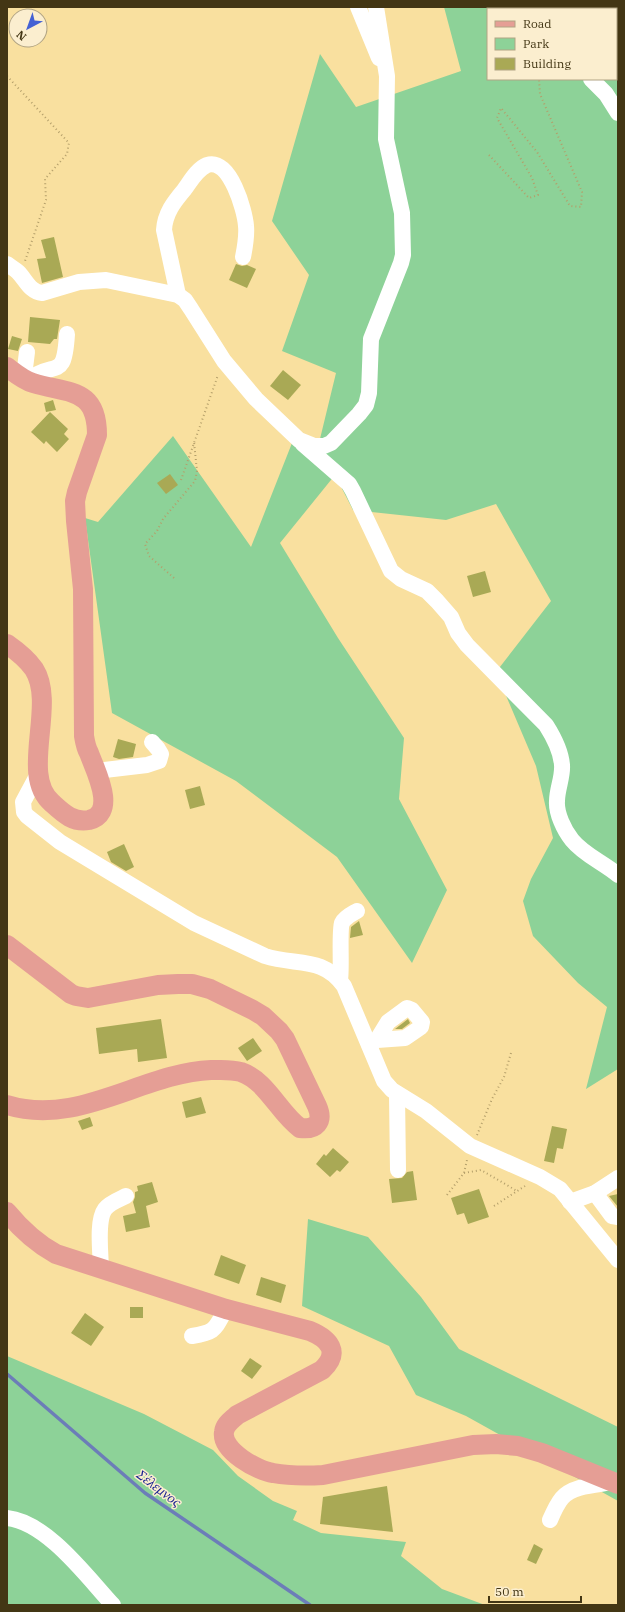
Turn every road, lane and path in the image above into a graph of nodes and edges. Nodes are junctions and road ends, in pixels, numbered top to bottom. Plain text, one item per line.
1 (358, 7) edge
2 (376, 7) edge
3 (7, 76) edge
4 (387, 76) junction
5 (539, 80) edge
6 (592, 80) edge
7 (618, 113) edge
8 (488, 155) dead end
9 (243, 256) dead end
10 (12, 268) edge
11 (178, 295) junction
12 (66, 334) dead end
13 (27, 352) dead end
14 (224, 361) junction
15 (18, 375) edge
16 (299, 440) junction
17 (194, 442) junction
18 (181, 480) dead end
19 (174, 578) dead end
20 (7, 644) edge
21 (152, 742) dead end
22 (96, 771) junction
23 (38, 774) junction
24 (618, 875) edge
25 (357, 911) dead end
26 (7, 945) edge
27 (340, 980) junction
28 (511, 1053) dead end
29 (397, 1094) junction
30 (7, 1105) edge
31 (470, 1146) junction
32 (398, 1170) dead end
33 (464, 1173) junction
34 (540, 1177) junction
35 (618, 1178) edge
36 (517, 1191) junction
37 (594, 1193) junction
38 (447, 1195) dead end
39 (126, 1196) dead end
40 (570, 1202) junction
41 (494, 1206) dead end
42 (7, 1212) edge
43 (618, 1217) edge
44 (618, 1260) edge
45 (102, 1270) junction
46 (226, 1309) junction
47 (192, 1336) dead end
48 (616, 1483) edge
49 (7, 1518) edge
50 (550, 1520) dead end
51 (113, 1605) edge

1 - 4 street
2 - 4 street
3 - 10 path
4 - 16 street
5 - 8 path
6 - 7 street
9 - 11 street
10 - 11 street
11 - 14 street
12 - 15 street
13 - 15 street
14 - 16 street
14 - 17 path
15 - 22 main road
16 - 24 street
17 - 18 path
17 - 19 path
20 - 23 main road
21 - 22 street
22 - 23 main road
23 - 27 street
25 - 27 street
26 - 30 main road
27 - 29 street
28 - 31 path
29 - 31 street
29 - 32 street
31 - 33 path
31 - 34 street
33 - 36 path
33 - 38 path
34 - 36 path
34 - 40 street
35 - 37 street
36 - 41 path
37 - 40 street
37 - 43 street
39 - 45 street
40 - 44 street
42 - 45 main road
45 - 46 main road
46 - 47 street
46 - 48 main road
48 - 50 street
49 - 51 street

